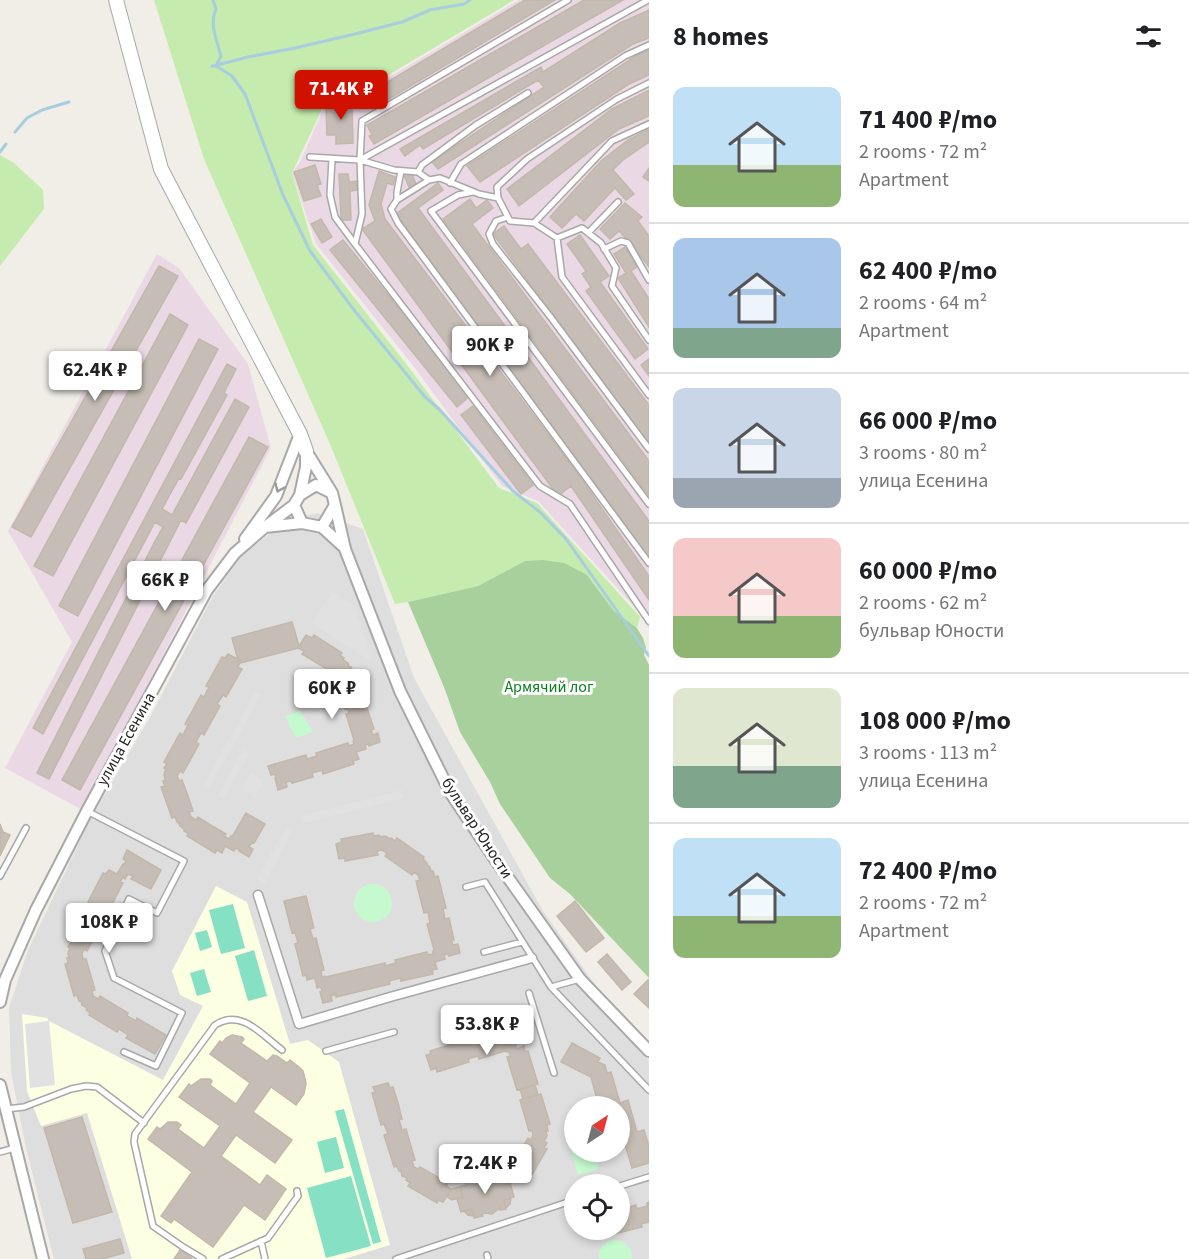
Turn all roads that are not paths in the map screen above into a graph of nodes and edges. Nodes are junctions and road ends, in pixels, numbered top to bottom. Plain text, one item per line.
1 (116, 0) edge
2 (568, 0) edge
3 (648, 0) edge
4 (649, 45) edge
5 (649, 83) edge
6 (528, 93) dead end
7 (649, 124) edge
8 (310, 157) dead end
9 (332, 159) junction
10 (360, 160) junction
11 (401, 171) junction
12 (418, 172) junction
13 (429, 180) junction
14 (450, 183) junction
15 (474, 192) junction
16 (498, 198) junction
17 (397, 200) junction
18 (618, 202) dead end
19 (508, 217) junction
20 (534, 223) junction
21 (588, 233) junction
22 (557, 238) junction
23 (355, 244) junction
24 (604, 249) junction
25 (649, 280) edge
26 (649, 340) edge
27 (649, 395) edge
28 (300, 434) junction
29 (649, 449) edge
30 (306, 451) junction
31 (332, 493) junction
32 (300, 495) junction
33 (649, 504) edge
34 (294, 505) junction
35 (335, 505) junction
36 (302, 523) junction
37 (265, 527) junction
38 (322, 527) junction
39 (345, 549) junction
40 (235, 553) junction
41 (649, 563) edge
42 (649, 621) edge
43 (87, 811) junction
44 (26, 828) dead end
45 (0, 876) edge
46 (466, 888) dead end
47 (258, 895) dead end
48 (522, 942) junction
49 (484, 952) dead end
50 (532, 958) junction
51 (3, 979) edge
52 (580, 980) junction
53 (551, 987) junction
54 (529, 993) dead end
55 (0, 1002) edge
56 (394, 1032) dead end
57 (282, 1050) dead end
58 (326, 1051) dead end
59 (649, 1051) edge
60 (124, 1052) dead end
61 (554, 1073) dead end
62 (0, 1085) edge
63 (649, 1090) edge
64 (6, 1109) junction
65 (144, 1123) junction
66 (15, 1148) junction
67 (0, 1152) edge
68 (649, 1177) edge
69 (630, 1183) edge
70 (297, 1191) dead end
71 (564, 1203) edge
72 (261, 1241) junction
73 (420, 1252) junction
74 (43, 1259) edge
75 (203, 1259) edge
76 (222, 1259) edge
77 (265, 1259) edge
78 (396, 1259) edge
79 (422, 1259) edge

1 - 28 street
2 - 10 lane
3 - 10 lane
4 - 14 lane
5 - 16 lane
6 - 12 lane
7 - 20 lane
8 - 9 lane
9 - 10 lane
9 - 23 lane
10 - 11 lane
10 - 23 lane
11 - 12 lane
11 - 17 lane
12 - 13 lane
13 - 14 lane
13 - 17 lane
14 - 15 lane
15 - 16 lane
15 - 33 lane
16 - 19 lane
17 - 41 lane
18 - 21 lane
19 - 20 lane
19 - 29 lane
20 - 22 lane
21 - 22 lane
21 - 24 lane
22 - 27 lane
23 - 42 lane
24 - 25 lane
24 - 26 lane
28 - 30 street
28 -> 40 street
30 - 31 street
30 - 32 street
31 - 32 street
31 - 35 street
32 - 34 street
34 - 36 street
34 - 37 street, улица Есенина
35 - 38 street
35 - 39 street, бульвар Юности
36 - 37 street
36 - 38 street
37 - 40 street, улица Есенина
38 - 39 street
39 - 52 street, бульвар Юности
40 - 43 street, улица Есенина
43 - 51 street, улица Есенина
43 - 60 lane
44 - 45 lane
46 - 48 lane
47 - 50 street
48 - 49 lane
48 - 50 lane
50 - 53 lane
51 - 55 street, улица Есенина
52 - 53 lane
52 - 59 street, бульвар Юности
53 - 63 lane
54 - 61 lane
56 - 58 lane
57 - 65 lane
62 - 64 street
64 - 65 lane
64 - 66 street
65 - 75 lane
66 - 67 lane
66 - 74 street
68 - 69 lane
70 - 72 lane
71 - 73 lane
72 - 76 lane
72 - 77 lane
73 - 78 lane
73 - 79 lane

